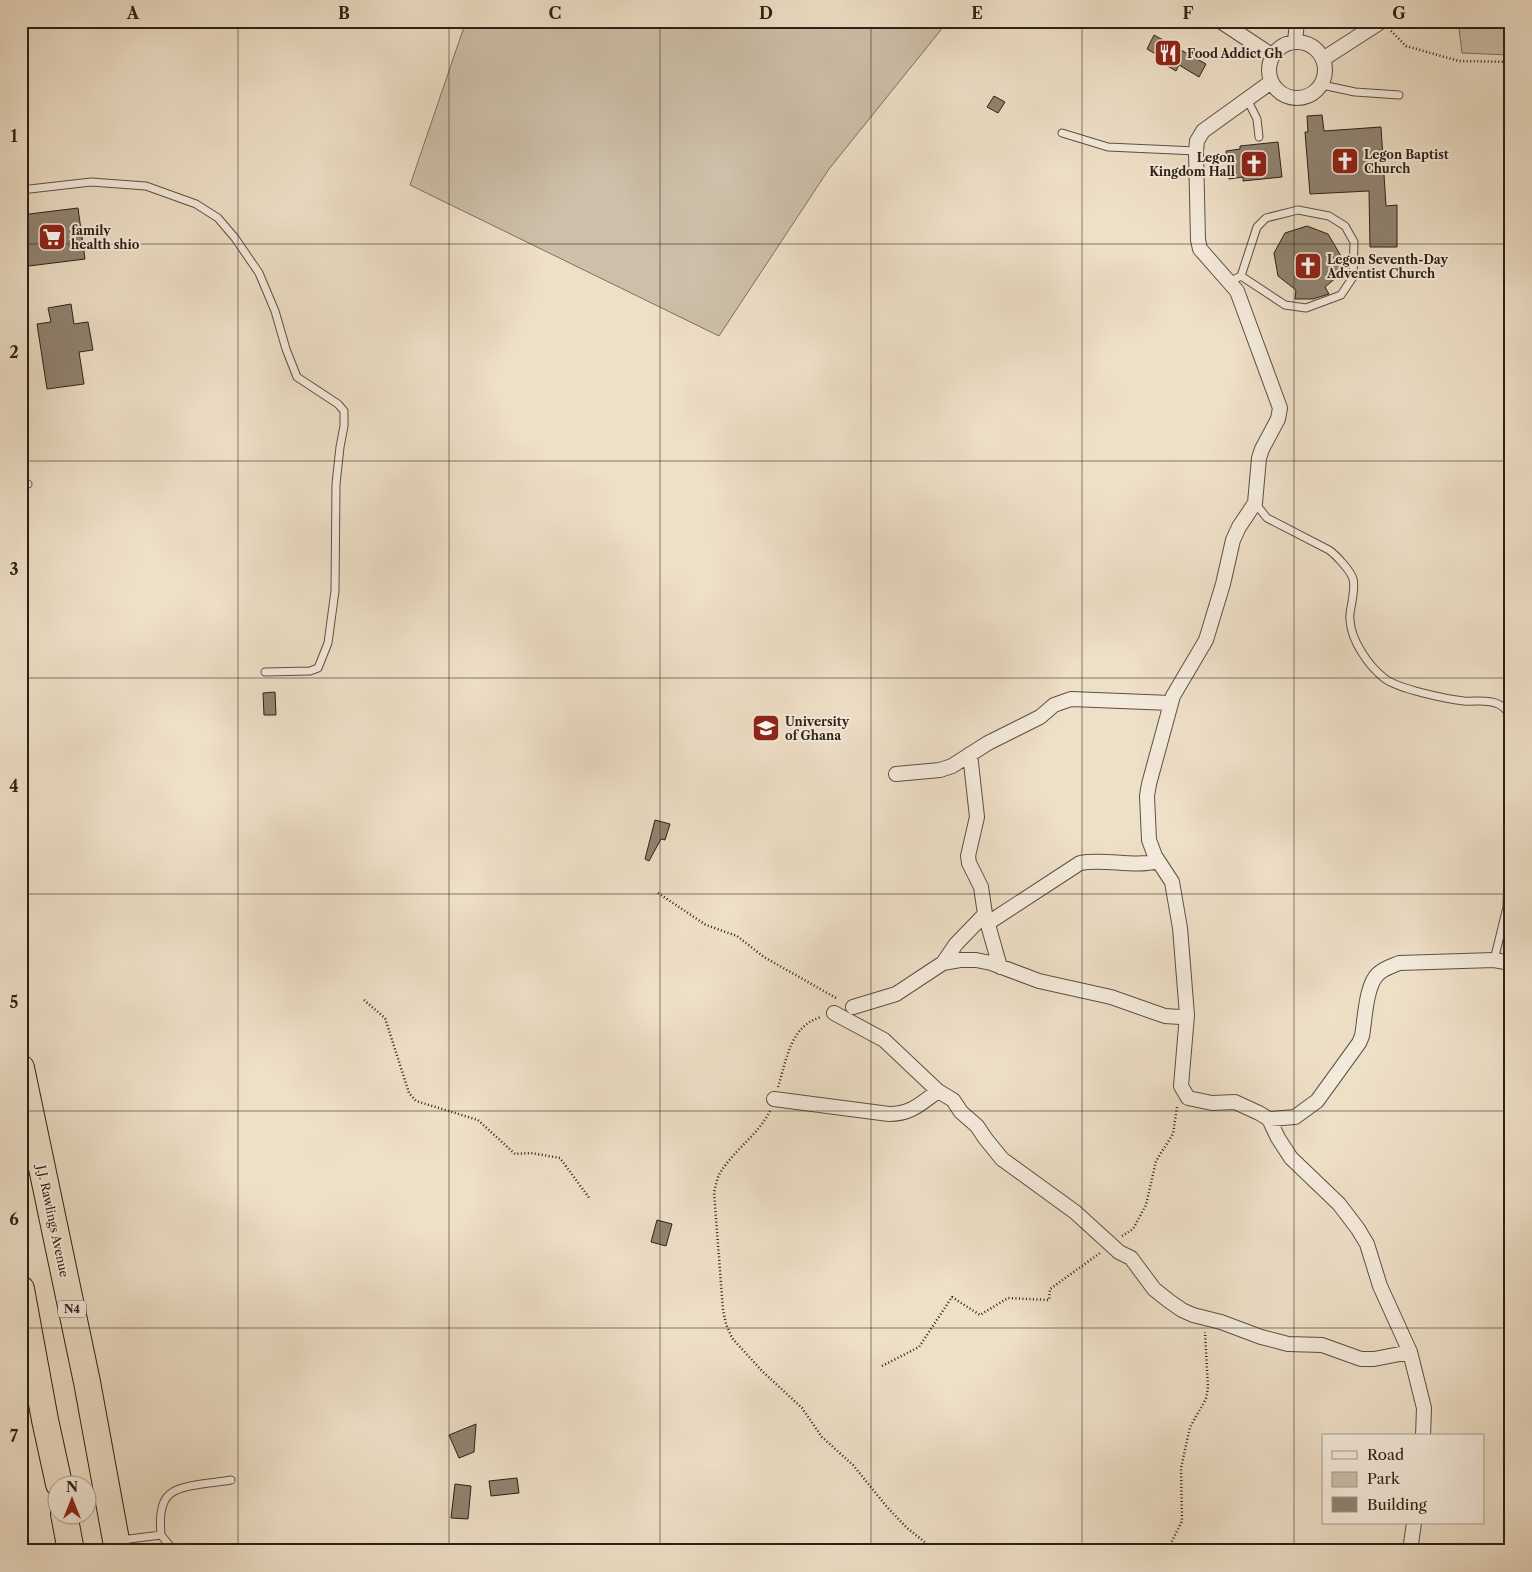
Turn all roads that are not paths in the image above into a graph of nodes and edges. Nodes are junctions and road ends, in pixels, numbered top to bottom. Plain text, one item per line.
1 (1220, 21) edge
2 (1297, 21) edge
3 (1382, 21) edge
4 (1295, 42) junction
5 (1273, 56) junction
6 (1324, 59) junction
7 (1271, 82) junction
8 (1322, 85) junction
9 (1399, 95) dead end
10 (1247, 99) junction
11 (1062, 133) dead end
12 (1259, 137) dead end
13 (1196, 151) junction
14 (21, 190) edge
15 (1235, 279) junction
16 (1255, 503) junction
17 (265, 672) dead end
18 (1171, 702) junction
19 (1511, 718) edge
20 (970, 754) junction
21 (896, 774) dead end
22 (1158, 861) junction
23 (1511, 867) edge
24 (986, 919) junction
25 (1494, 960) junction
26 (943, 963) junction
27 (1511, 963) edge
28 (1000, 966) junction
29 (853, 1007) road end
30 (834, 1013) road end
31 (1187, 1015) junction
32 (21, 1068) edge
33 (938, 1091) junction
34 (774, 1099) road end
35 (1269, 1119) junction
36 (21, 1289) edge
37 (1410, 1352) junction
38 (1422, 1434) edge
39 (56, 1474) edge
40 (231, 1480) dead end
41 (66, 1524) edge
42 (1414, 1524) edge
43 (161, 1535) junction
44 (117, 1546) edge
45 (71, 1551) edge
46 (174, 1551) edge
47 (1410, 1551) edge

1 - 5 street
2 - 4 street
3 - 6 street
4 - 5 street
4 - 6 street
5 - 7 street
6 - 8 street
7 - 8 street
7 - 10 street
8 - 9 lane
10 - 12 lane
10 - 13 street
11 - 13 lane
13 - 15 street
14 - 17 lane
15 - 15 lane
15 - 16 street
16 - 18 street
16 - 19 lane
18 - 20 street
18 - 22 street
20 - 21 street
20 - 24 street
22 - 24 street
22 - 31 street
23 - 25 lane
24 - 26 street
24 - 28 street
25 - 27 street
25 - 35 street
26 - 28 street
26 - 29 street
28 - 31 street
30 - 33 street
31 - 35 street
32 - 44 highway, J.J. Rawlings Avenue / N4
33 - 34 street
33 - 37 street
35 - 37 street
36 - 39 highway
37 - 38 street
40 - 43 lane
41 - 45 highway
42 - 47 street
43 - 44 lane
43 - 46 lane

